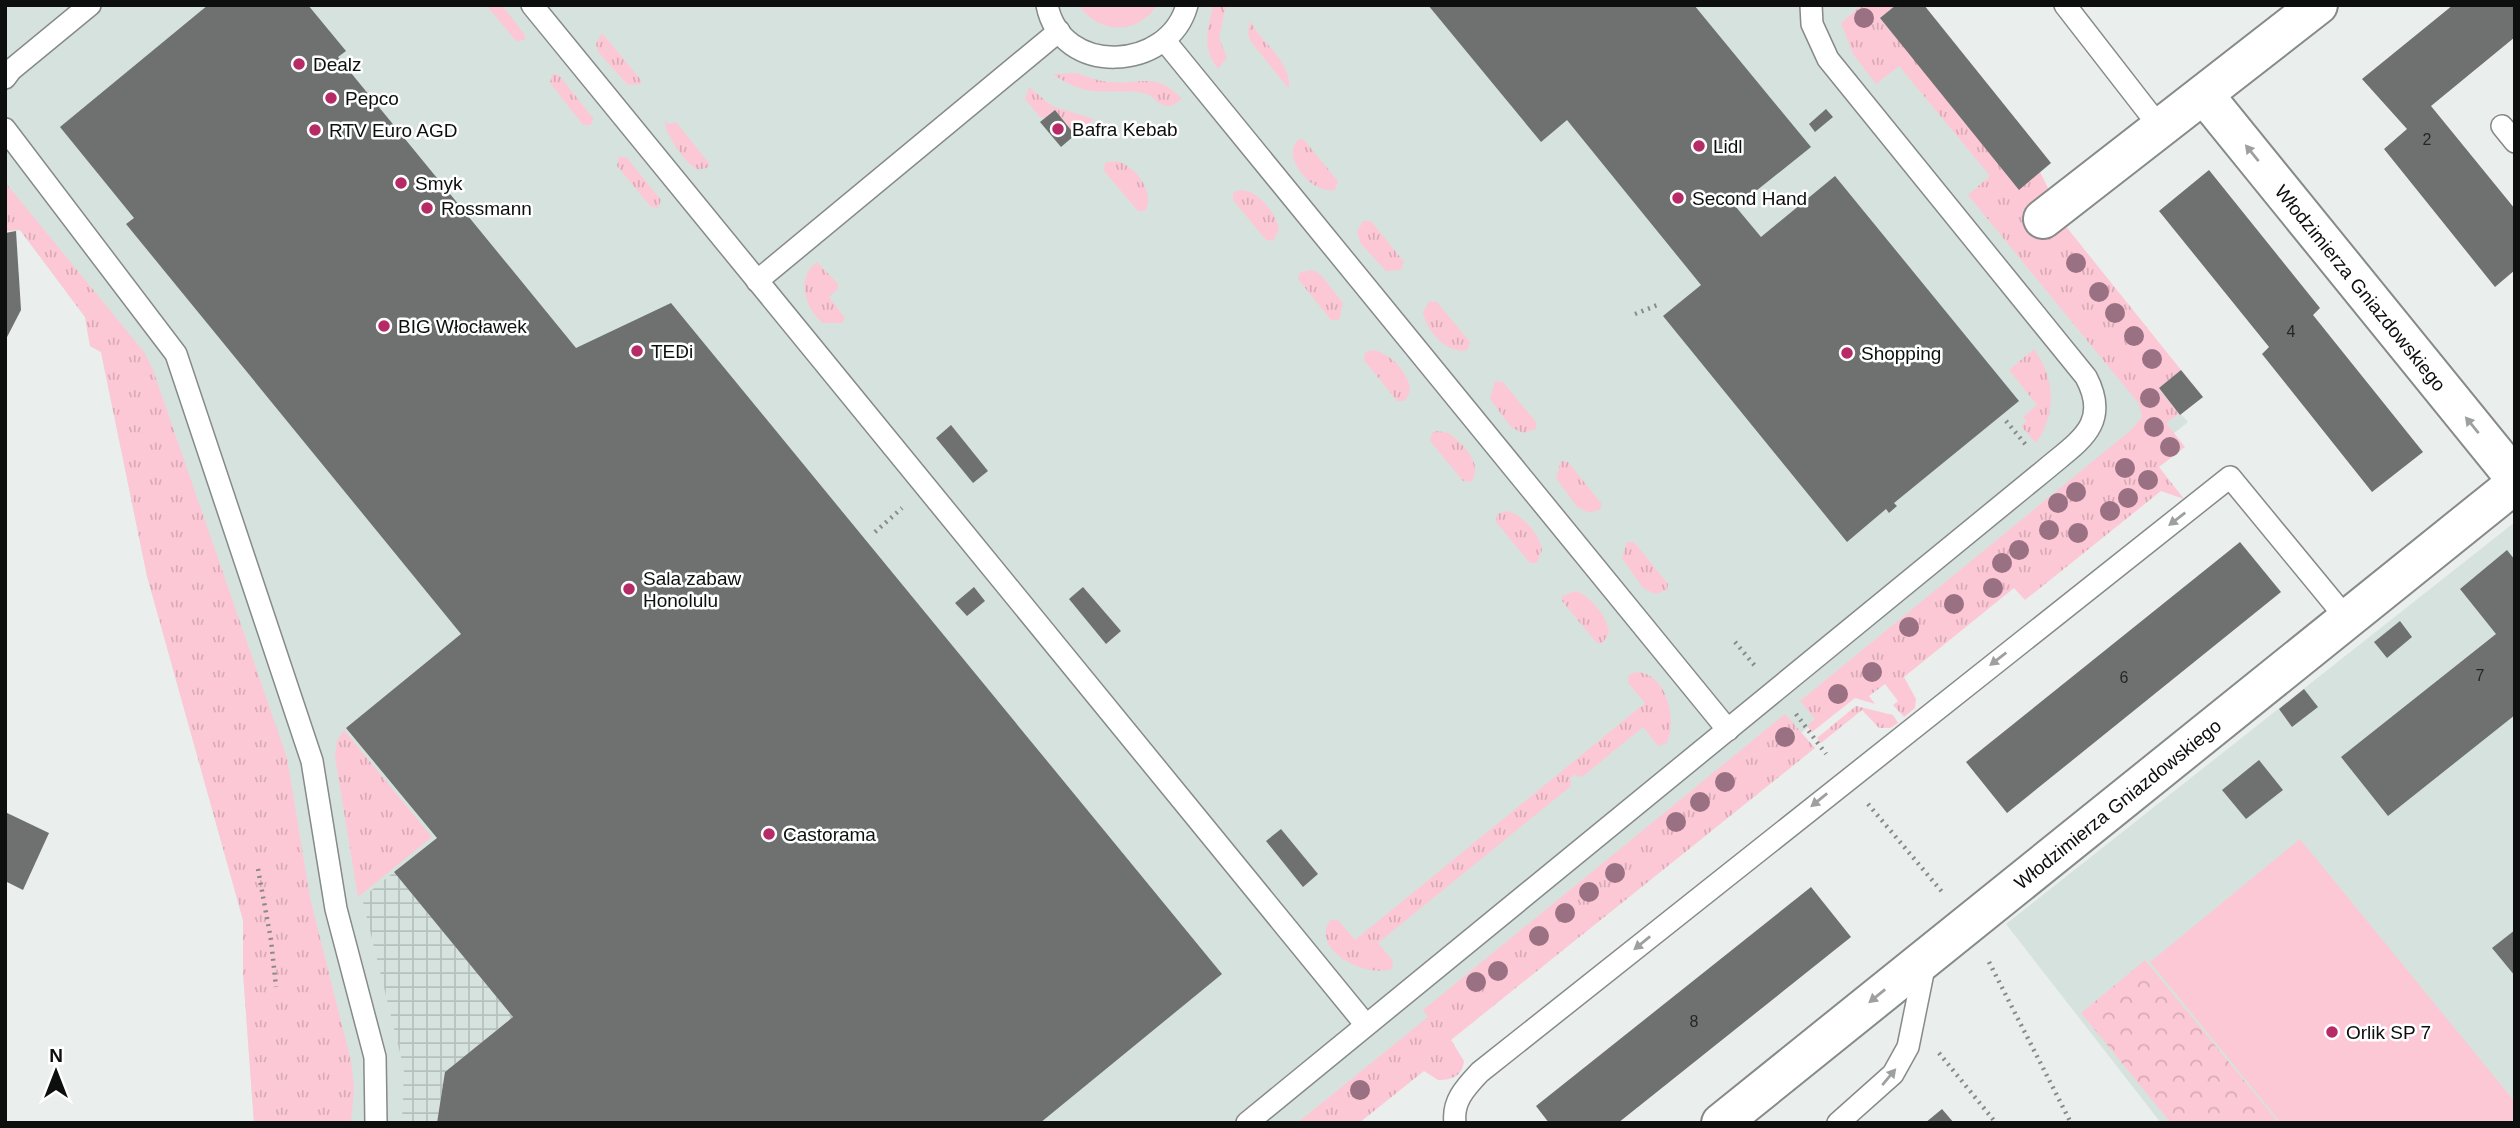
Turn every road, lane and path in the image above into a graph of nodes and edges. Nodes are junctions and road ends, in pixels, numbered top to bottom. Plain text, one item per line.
1 (90, 5) edge
2 (532, 5) edge
3 (1047, 5) edge
4 (1187, 5) edge
5 (1811, 5) edge
6 (2065, 5) edge
7 (2318, 5) edge
8 (1059, 31) junction
9 (1165, 41) junction
10 (5, 79) edge
11 (2205, 96) junction
12 (2160, 126) junction
13 (5, 129) edge
14 (2043, 219) dead end
15 (757, 281) junction
16 (1660, 304) dead end
17 (1635, 314) dead end
18 (2515, 478) edge
19 (2515, 484) edge
20 (2347, 619) junction
21 (1735, 642) dead end
22 (1756, 667) dead end
23 (1792, 707) dead end
24 (1728, 730) junction
25 (1847, 778) junction
26 (258, 869) dead end
27 (1969, 923) junction
28 (1930, 953) junction
29 (276, 987) dead end
30 (1366, 1026) junction
31 (1932, 1044) dead end
32 (376, 1123) edge
33 (1247, 1123) edge
34 (1455, 1123) edge
35 (1721, 1123) edge
36 (1838, 1123) edge
37 (1996, 1123) edge
38 (2071, 1123) edge

1 - 10 lane
2 - 15 lane
3 - 8 lane
4 - 9 lane
5 - 24 lane
6 - 12 lane
7 - 11 street
8 - 9 lane
8 - 15 lane
9 - 24 lane
11 - 12 street
18 -> 11 street, Włodzimierza Gniazdowskiego
12 - 14 street
13 - 32 lane
15 - 30 lane
16 - 17 path
19 - 20 street, Włodzimierza Gniazdowskiego
20 -> 25 lane
20 - 27 street, Włodzimierza Gniazdowskiego
21 - 22 path
23 - 25 path
24 - 30 lane
25 - 27 path
25 -> 34 lane
26 - 29 path
27 - 28 street, Włodzimierza Gniazdowskiego
27 - 38 path
28 -> 35 street, Włodzimierza Gniazdowskiego
36 -> 28 lane
30 - 33 lane
31 - 37 path

